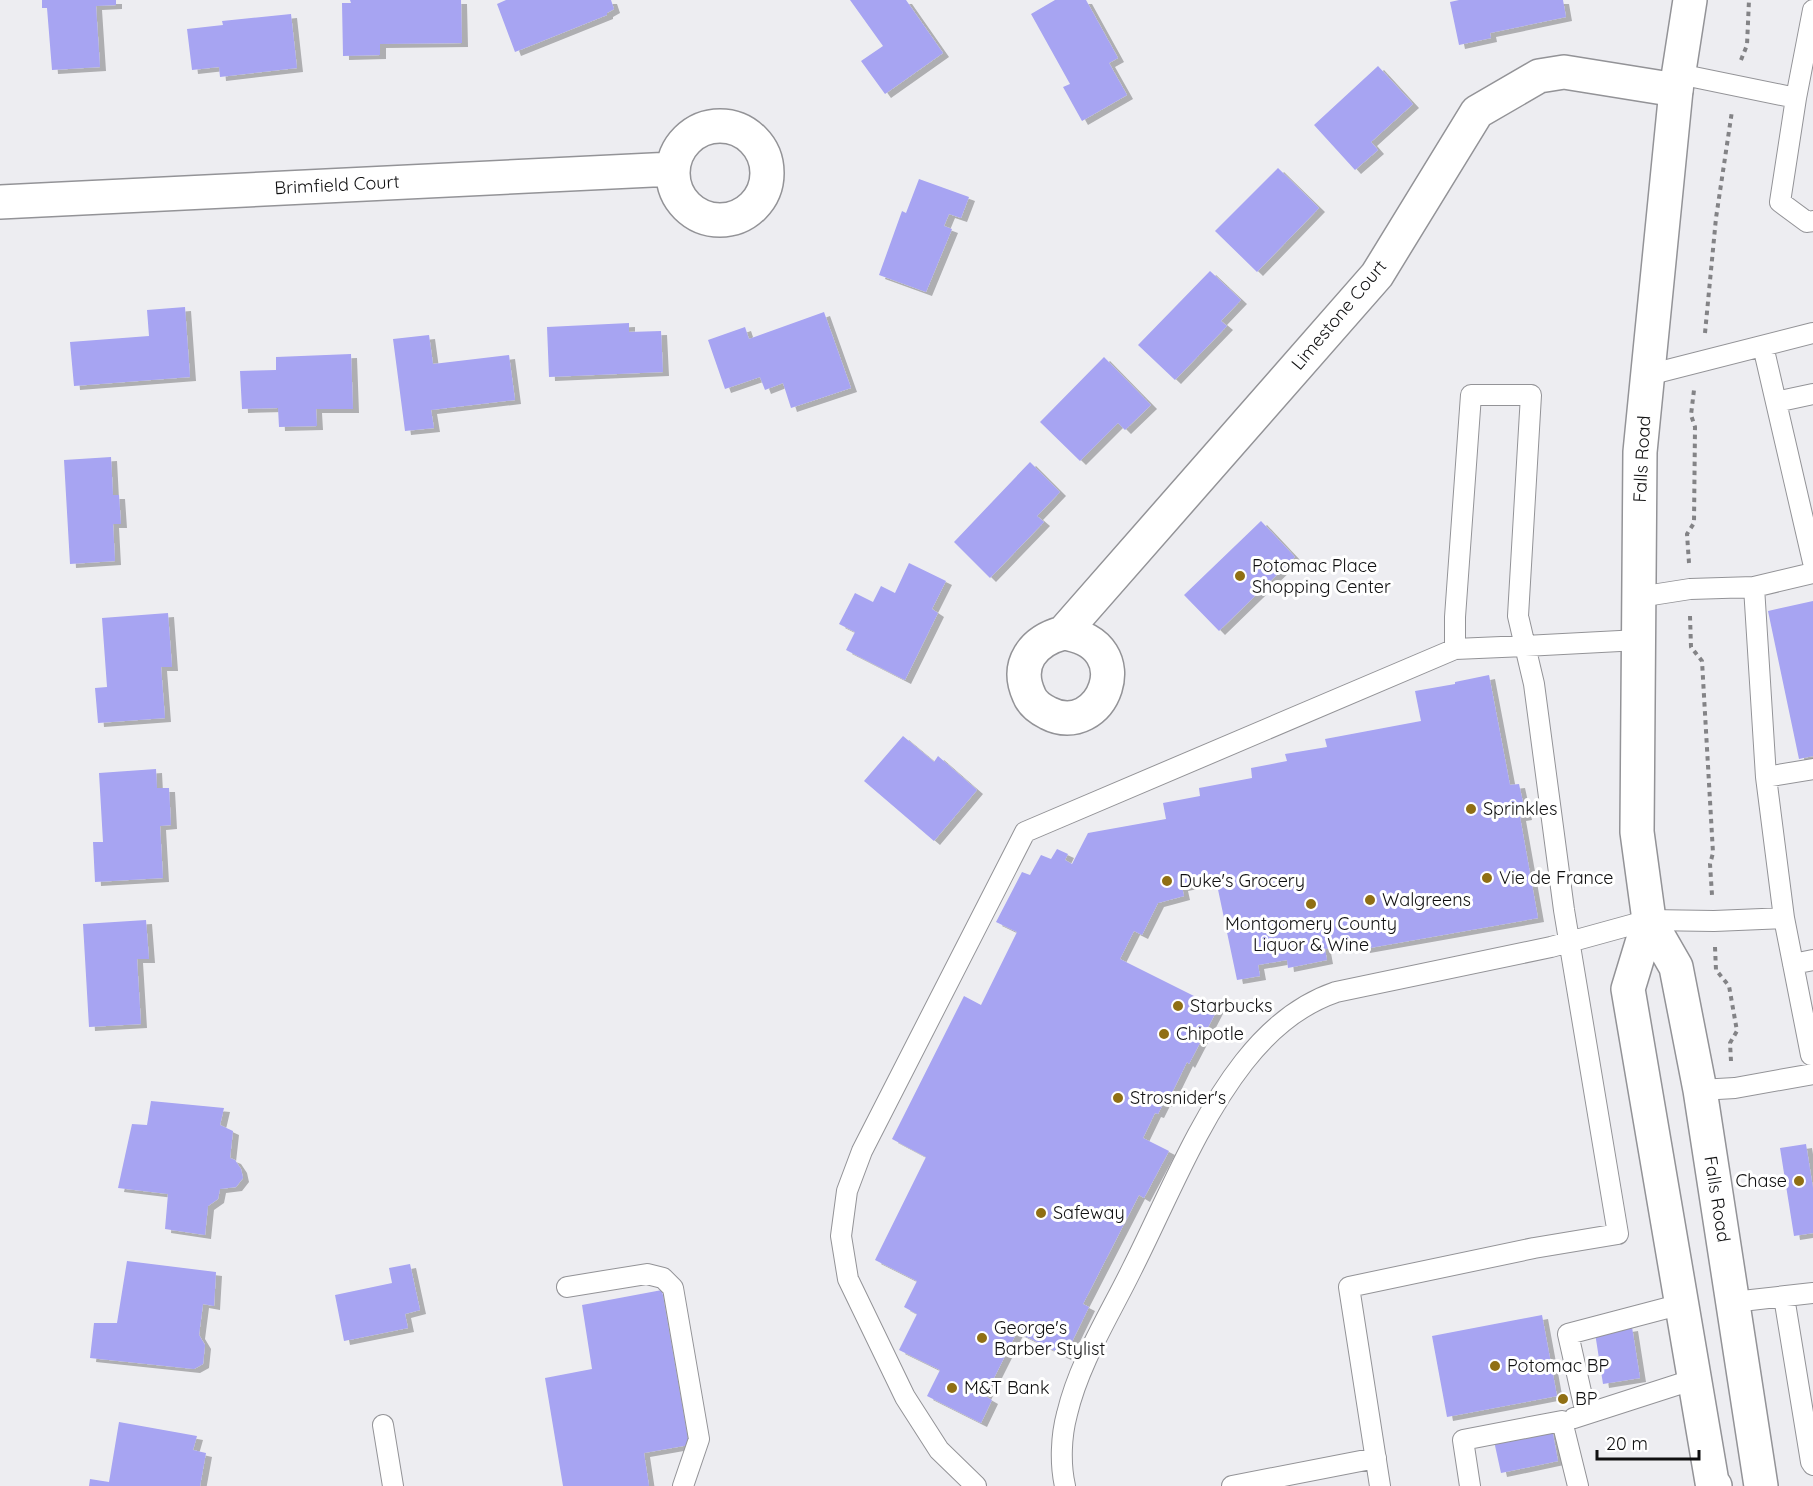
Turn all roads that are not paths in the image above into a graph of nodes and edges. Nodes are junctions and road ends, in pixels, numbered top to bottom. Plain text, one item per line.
1 (1690, 0) edge
2 (1813, 10) edge
3 (1677, 82) junction
4 (1796, 98) junction
5 (673, 170) dead end
6 (0, 202) edge
7 (1813, 221) edge
8 (1813, 333) edge
9 (1762, 346) junction
10 (1648, 375) junction
11 (1813, 394) edge
12 (1776, 402) junction
13 (1806, 502) edge
14 (1813, 562) edge
15 (1813, 573) edge
16 (1754, 587) junction
17 (1639, 597) junction
18 (1064, 633) dead end
19 (1639, 640) junction
20 (1525, 646) junction
21 (1455, 650) junction
22 (1813, 769) edge
23 (1766, 777) junction
24 (1784, 918) junction
25 (1649, 920) junction
26 (1570, 942) junction
27 (1813, 960) edge
28 (1793, 964) junction
29 (1813, 1064) edge
30 (1700, 1089) junction
31 (567, 1287) dead end
32 (1813, 1293) edge
33 (1784, 1297) junction
34 (1733, 1302) junction
35 (1682, 1304) junction
36 (1695, 1379) junction
37 (1586, 1414) junction
38 (1562, 1421) junction
39 (383, 1425) dead end
40 (1376, 1458) junction
41 (1813, 1465) edge
42 (393, 1486) edge
43 (682, 1486) edge
44 (976, 1486) edge
45 (1065, 1486) edge
46 (1232, 1486) edge
47 (1380, 1486) edge
48 (1470, 1486) edge
49 (1578, 1486) edge
50 (1715, 1486) edge
51 (1761, 1486) edge

1 - 3 main road, Falls Road
2 - 4 lane
3 - 4 lane
3 - 10 main road, Falls Road
3 - 18 main road, Limestone Court
4 - 7 lane
5 - 6 main road, Brimfield Court
8 - 9 lane
9 - 10 lane
9 - 12 lane
10 - 17 main road, Falls Road
11 - 12 lane
12 - 13 lane
13 - 14 lane
15 - 16 lane
16 - 17 lane
16 - 23 lane
17 - 19 main road, Falls Road
19 - 20 lane
19 - 25 main road, Falls Road
20 - 21 lane
20 - 21 lane
20 - 26 lane
21 - 44 lane
22 - 23 lane
23 - 24 lane
24 - 25 lane
24 - 28 lane
25 - 26 lane
25 - 30 main road, Falls Road
25 - 35 main road, Falls Road
26 - 40 lane
26 - 45 lane
27 - 28 lane
28 - 29 lane
29 - 30 lane
30 - 34 main road, Falls Road
31 - 43 lane
32 - 33 lane
33 - 34 lane
33 - 41 lane
34 - 51 main road, Falls Road
35 - 36 main road, Falls Road
35 - 37 lane
36 - 37 lane
36 - 50 main road, Falls Road
37 - 38 lane
38 - 48 lane
38 - 49 lane
39 - 42 lane
40 - 46 lane
40 - 47 lane

